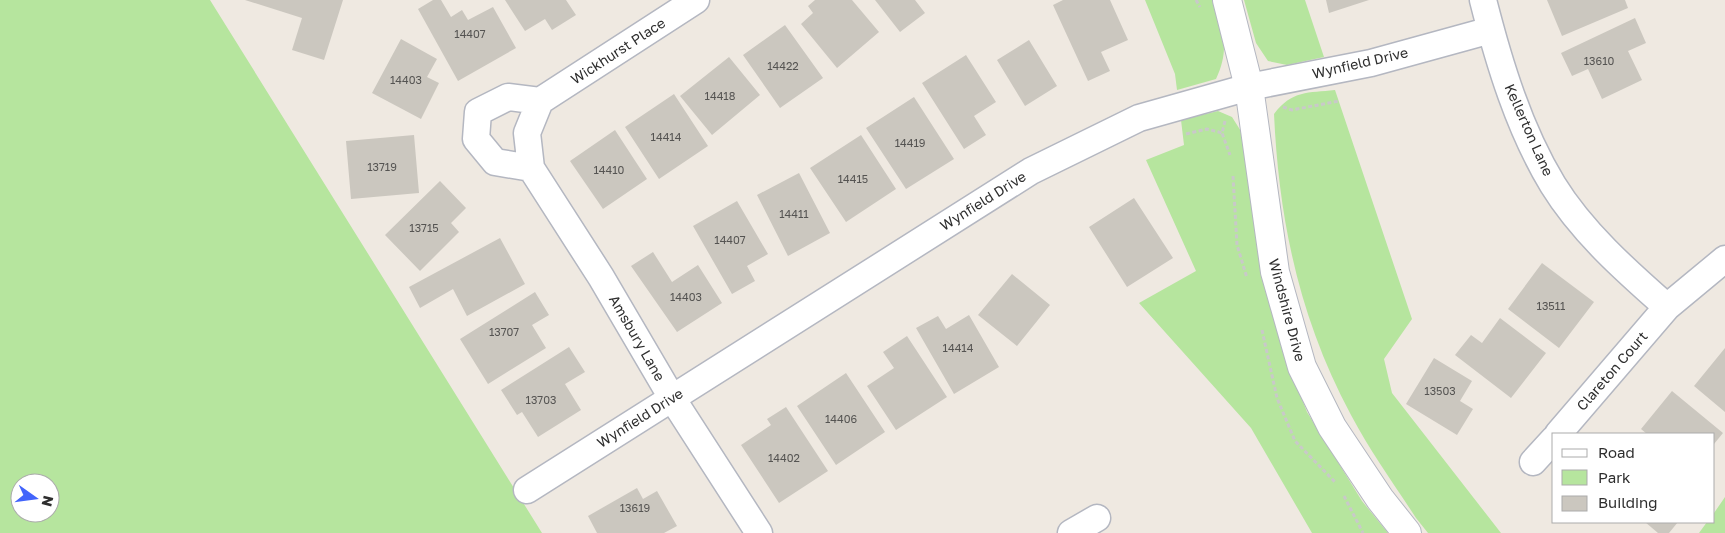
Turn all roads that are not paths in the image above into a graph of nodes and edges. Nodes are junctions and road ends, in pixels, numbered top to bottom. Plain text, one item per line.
1 (696, 0) edge
2 (1227, 0) edge
3 (1483, 0) edge
4 (1491, 30) junction
5 (1248, 86) junction
6 (540, 101) junction
7 (531, 168) junction
8 (1725, 259) edge
9 (1667, 307) junction
10 (672, 398) junction
11 (1559, 433) edge
12 (1552, 441) edge
13 (1533, 462) dead end
14 (526, 490) dead end
15 (1097, 518) dead end
16 (759, 533) edge
17 (1071, 533) edge
18 (1407, 533) edge

1 - 6 street, Wickhurst Place
2 - 5 street, Windshire Drive
3 - 4 street, Kellerton Lane
4 - 5 street, Wynfield Drive
4 - 9 street, Kellerton Lane
5 - 10 street, Wynfield Drive
5 - 18 street, Windshire Drive
6 - 7 street, Amsbury Lane
6 - 7 street
7 - 10 street, Amsbury Lane
8 - 9 street, Clareton Court
9 - 11 street, Clareton Court
10 - 14 street, Wynfield Drive
10 - 16 street, Amsbury Lane
12 - 13 street
15 - 17 street

